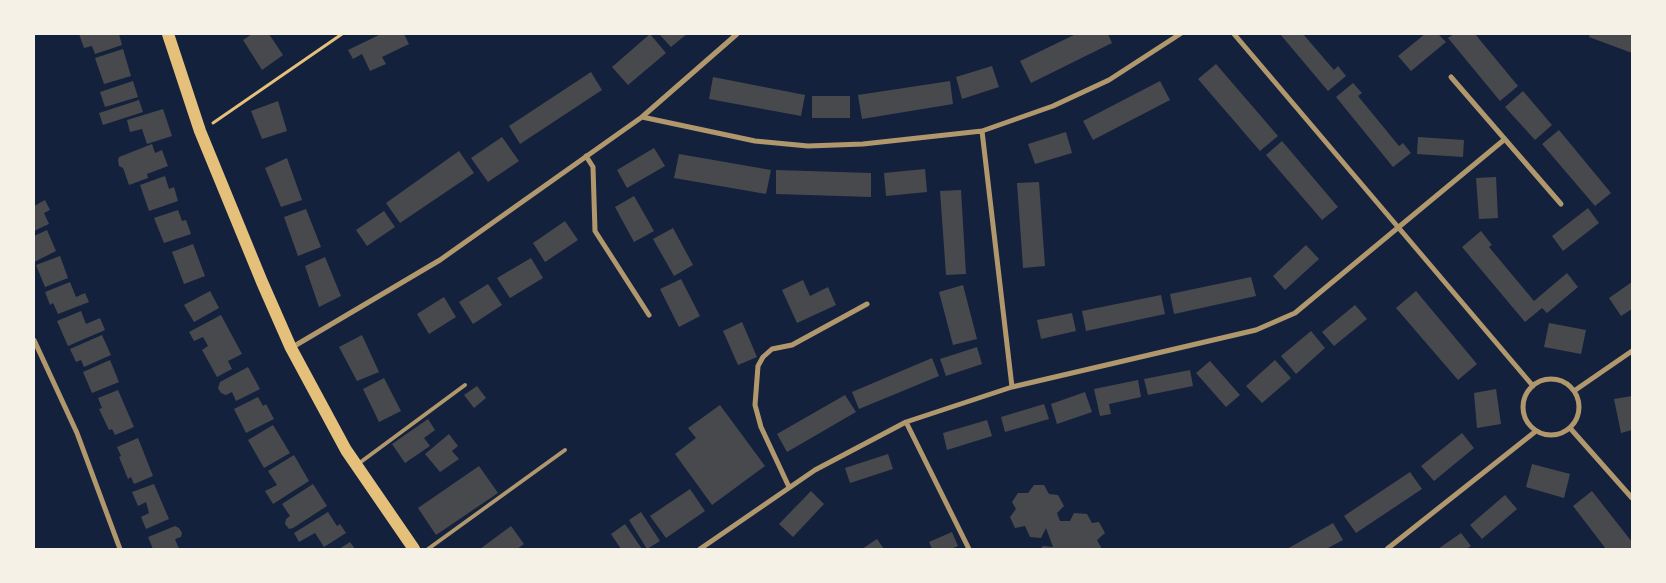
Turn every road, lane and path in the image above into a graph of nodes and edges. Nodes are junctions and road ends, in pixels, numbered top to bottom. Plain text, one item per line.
1 (168, 34) edge
2 (342, 34) edge
3 (737, 34) edge
4 (1180, 34) edge
5 (1234, 34) edge
6 (1451, 77) dead end
7 (642, 117) junction
8 (200, 131) junction
9 (982, 132) junction
10 (1505, 139) junction
11 (586, 156) junction
12 (1561, 204) dead end
13 (1397, 227) junction
14 (867, 304) dead end
15 (649, 314) dead end
16 (34, 340) edge
17 (291, 348) junction
18 (1632, 351) edge
19 (465, 385) dead end
20 (1533, 386) junction
21 (1012, 388) junction
22 (1574, 391) junction
23 (906, 422) junction
24 (1570, 428) junction
25 (1536, 431) junction
26 (565, 450) dead end
27 (356, 466) junction
28 (789, 486) junction
29 (1632, 498) edge
30 (120, 549) edge
31 (414, 549) edge
32 (428, 549) edge
33 (700, 549) edge
34 (969, 549) edge
35 (1387, 549) edge

1 - 8 main road
2 - 8 path
3 - 7 street
4 - 9 street
5 - 13 street
6 - 10 street
7 - 9 street
7 - 11 street
8 - 17 main road
9 - 21 street
10 - 12 street
10 - 13 street
11 - 15 street
11 - 17 street
13 - 20 street
13 - 21 street
14 - 28 street
16 - 30 street
17 - 27 main road
18 - 22 street
19 - 27 lane
20 - 22 street
20 - 25 street
21 - 23 street
22 - 24 street
23 - 28 street
23 - 34 street
24 - 25 street
24 - 29 street
25 - 35 street
26 - 32 lane
27 - 31 main road
28 - 33 street

